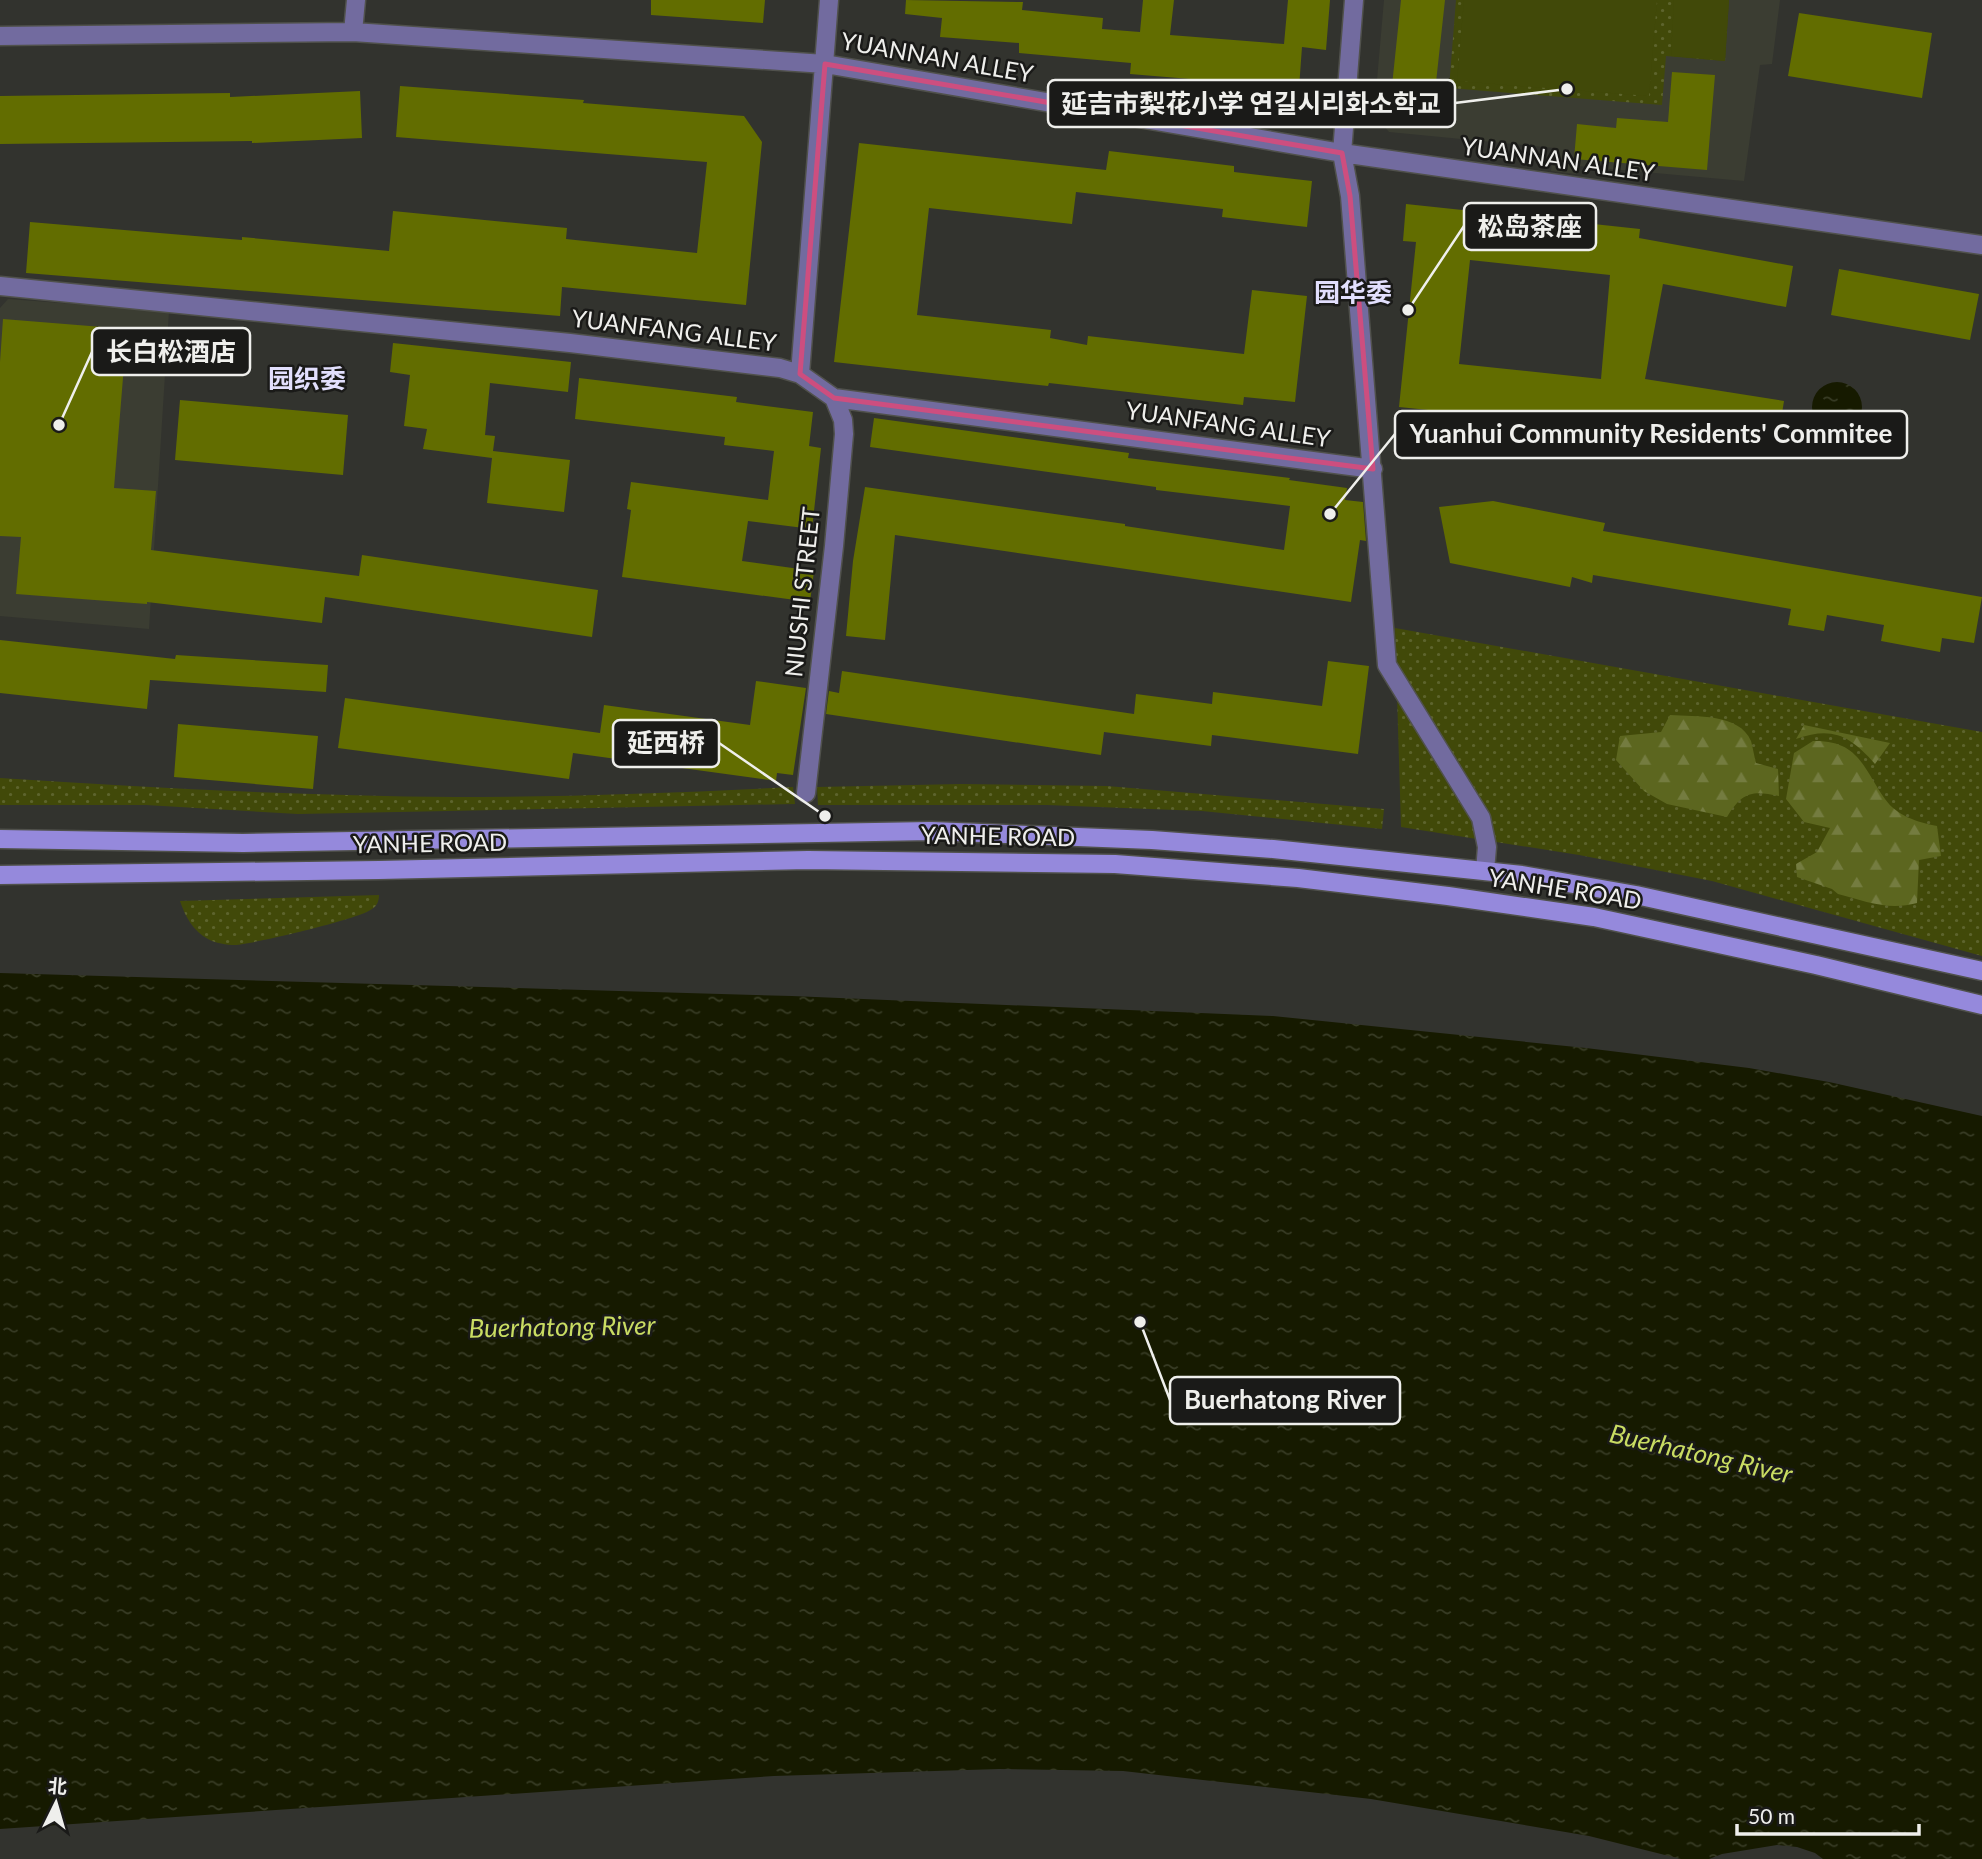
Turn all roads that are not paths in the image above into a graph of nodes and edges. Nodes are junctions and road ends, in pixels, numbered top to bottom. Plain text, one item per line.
1 (356, 0) edge
2 (829, 0) edge
3 (1354, 0) edge
4 (353, 33) junction
5 (0, 36) edge
6 (825, 64) junction
7 (1342, 153) junction
8 (1982, 245) edge
9 (0, 286) edge
10 (800, 374) junction
11 (834, 398) junction
12 (1373, 469) junction
13 (806, 793) dead end
14 (0, 839) edge
15 (1485, 872) junction
16 (0, 875) edge
17 (1982, 971) edge
18 (1982, 1005) edge

1 - 4 street
2 - 6 street
3 - 7 street
4 - 5 street, YUANNAN ALLEY
4 - 6 street, YUANNAN ALLEY
6 - 7 street, YUANNAN ALLEY
6 - 10 street
7 - 8 street, YUANNAN ALLEY
7 - 12 street
9 - 10 street, YUANFANG ALLEY
10 - 11 street, YUANFANG ALLEY
11 - 12 street, YUANFANG ALLEY
11 - 13 street, NIUSHI STREET
12 - 15 street
14 - 15 main road, YANHE ROAD
15 - 17 main road, YANHE ROAD
16 - 18 main road, YANHE ROAD

